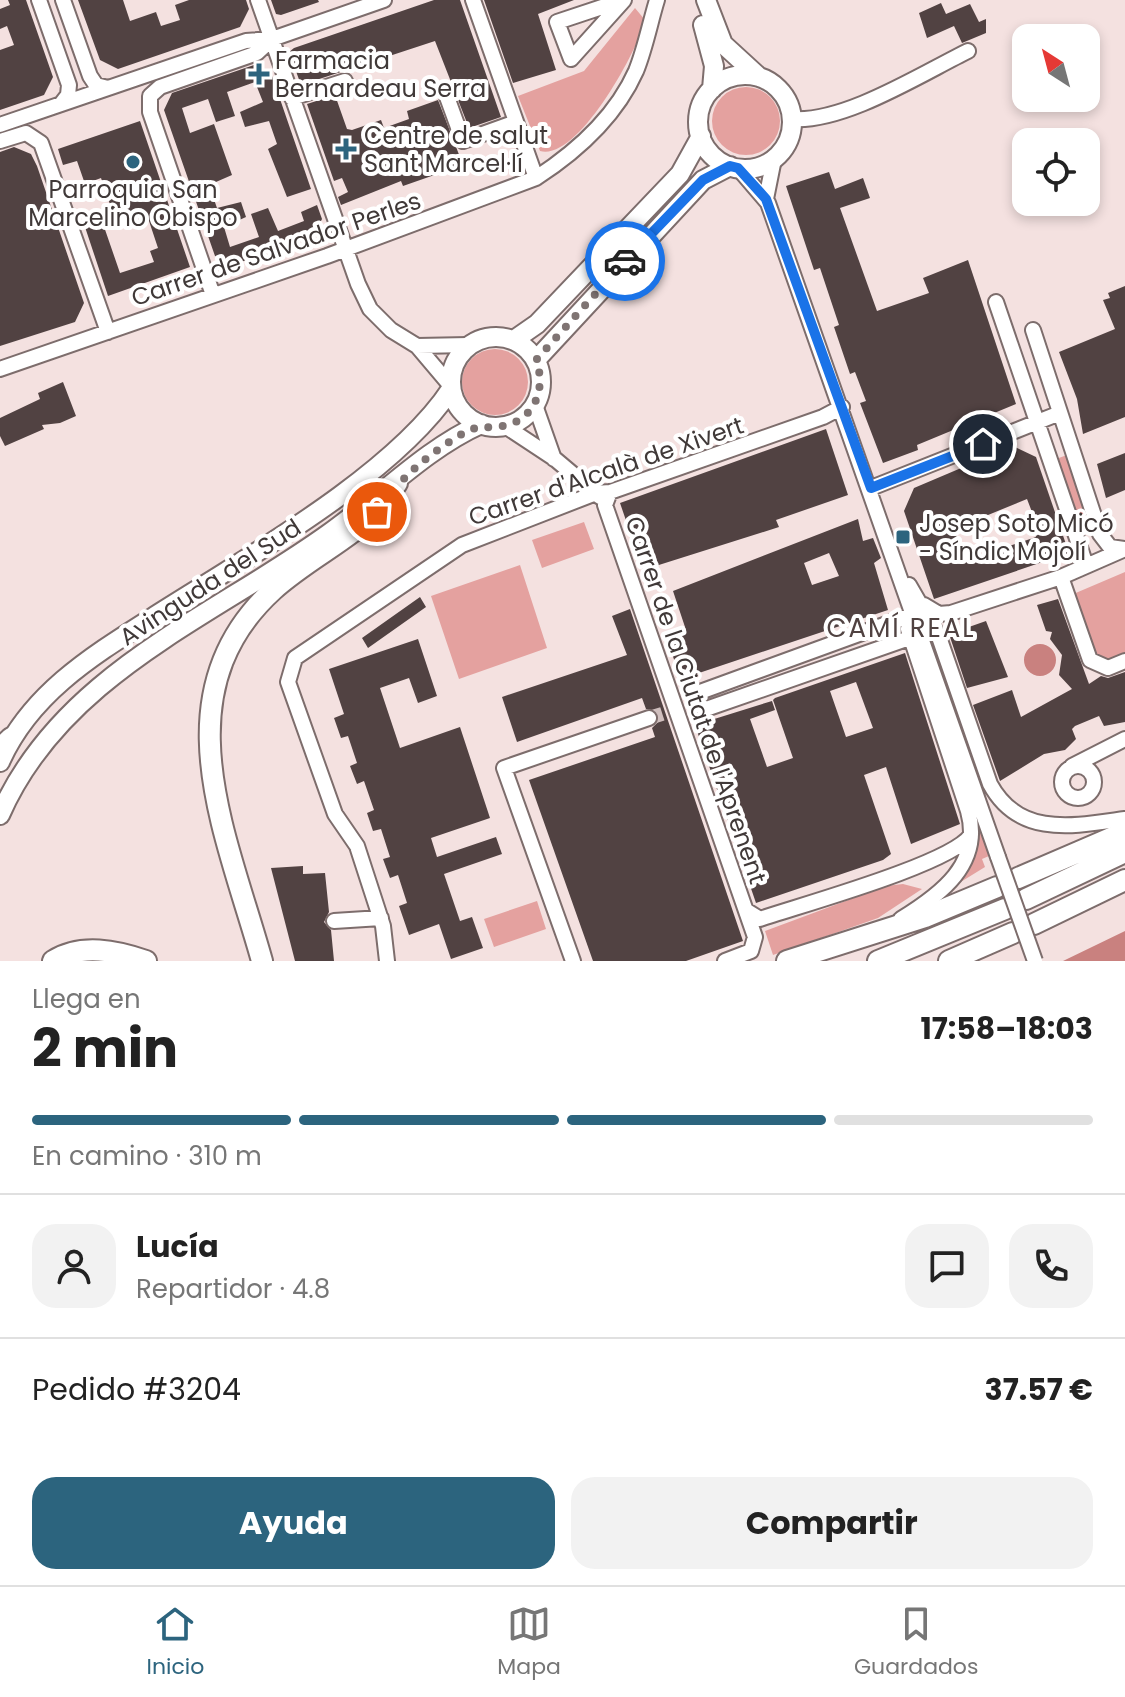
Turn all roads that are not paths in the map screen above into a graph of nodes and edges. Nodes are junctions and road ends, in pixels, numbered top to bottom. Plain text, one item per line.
1 (39, 0) edge
2 (63, 0) edge
3 (258, 0) edge
4 (384, 0) edge
5 (473, 0) edge
6 (624, 0) edge
7 (657, 0) edge
8 (695, 0) edge
9 (706, 0) edge
10 (272, 39) junction
11 (968, 51) dead end
12 (759, 77) junction
13 (345, 81) dead end
14 (108, 88) junction
15 (712, 89) junction
16 (447, 97) dead end
17 (292, 98) junction
18 (60, 104) junction
19 (792, 119) junction
20 (516, 122) junction
21 (0, 125) edge
22 (701, 136) junction
23 (0, 141) edge
24 (774, 159) junction
25 (734, 167) junction
26 (536, 178) junction
27 (766, 199) junction
28 (344, 247) junction
29 (213, 295) junction
30 (996, 302) dead end
31 (1033, 330) dead end
32 (108, 332) junction
33 (514, 340) junction
34 (469, 345) junction
35 (417, 346) junction
36 (536, 360) junction
37 (0, 369) edge
38 (450, 387) junction
39 (535, 405) junction
40 (842, 407) junction
41 (1060, 413) junction
42 (1037, 422) junction
43 (481, 424) junction
44 (505, 426) junction
45 (555, 459) junction
46 (397, 483) junction
47 (871, 488) junction
48 (604, 497) junction
49 (1124, 549) edge
50 (1086, 565) junction
51 (1061, 577) junction
52 (918, 609) junction
53 (915, 636) junction
54 (1125, 661) edge
55 (700, 692) junction
56 (706, 709) junction
57 (677, 713) junction
58 (649, 718) tunnel mouth
59 (1120, 741) edge
60 (5, 744) edge
61 (0, 762) edge
62 (1069, 768) junction
63 (1094, 780) junction
64 (0, 815) edge
65 (1125, 819) edge
66 (1125, 832) edge
67 (971, 835) junction
68 (1125, 852) edge
69 (1018, 878) dead end
70 (1125, 880) edge
71 (997, 887) dead end
72 (1026, 899) dead end
73 (1005, 909) dead end
74 (746, 911) junction
75 (381, 918) junction
76 (334, 921) dead end
77 (1034, 924) dead end
78 (881, 931) junction
79 (1013, 933) dead end
80 (53, 961) edge
81 (146, 961) edge
82 (262, 961) edge
83 (387, 961) edge
84 (573, 961) edge
85 (725, 961) edge
86 (787, 961) edge
87 (878, 961) edge
88 (949, 961) edge
89 (1035, 961) edge

1 - 18 street
2 - 14 street
3 - 10 street
4 - 10 street
5 - 20 street
6 - 6 street
7 - 26 street, Carrer de Salvador Perles
8 - 15 main road
9 - 12 main road
10 - 14 street
10 - 17 street
10 - 29 street
11 - 19 street
12 - 15 main road
12 - 19 main road
13 - 17 street
14 - 18 street
15 - 22 main road
16 - 20 street
17 - 28 street
18 - 21 street
19 - 24 main road
20 - 26 street
22 - 25 main road
22 - 33 main road
23 - 32 street
24 - 25 main road
24 - 27 street
25 - 27 street
25 - 36 main road
26 - 28 street, Carrer de Salvador Perles
27 - 40 street
28 - 29 street, Carrer de Salvador Perles
28 - 35 street
29 - 32 street, Carrer de Salvador Perles
30 - 42 street
31 - 41 street
32 - 37 street, Carrer de Salvador Perles
33 - 34 main road
33 - 36 main road
34 - 35 street
34 - 38 main road
35 - 38 street
36 - 39 main road
38 - 43 main road
38 - 60 main road, Avinguda del Sud
39 - 44 main road
39 - 45 street
40 - 47 street
40 - 48 street, Carrer d'Alcalà de Xivert
41 - 42 street
41 - 49 street
42 - 47 street
42 - 50 street
43 - 44 main road
43 - 46 main road, Avinguda del Sud
44 - 45 street
45 - 48 street
46 - 64 main road, Avinguda del Sud
46 - 82 highway
47 - 52 street
48 - 57 street, Carrer de la Ciutat de l'Aprenent
48 - 75 street, Carrer d'Alcalà de Xivert
49 - 50 street
50 - 51 street
51 - 52 street
51 - 54 street
52 - 53 street
52 - 55 street
52 - 65 street
53 - 56 street
53 - 67 street
53 - 89 street, bridge
55 - 56 street
55 - 57 street
56 - 57 street
57 - 74 street, Carrer de la Ciutat de l'Aprenent
58 - 84 street
59 - 62 street
59 - 63 street
60 - 61 main road, Avinguda del Sud
62 - 63 street
62 - 63 street
66 - 69 highway
67 - 74 street
67 - 78 street
68 - 72 highway
70 - 77 highway
71 - 78 highway
73 - 87 highway
74 - 85 street, Carrer de la Ciutat de l'Aprenent
75 - 76 street
75 - 83 street
78 - 86 highway
79 - 88 highway
80 - 81 highway

